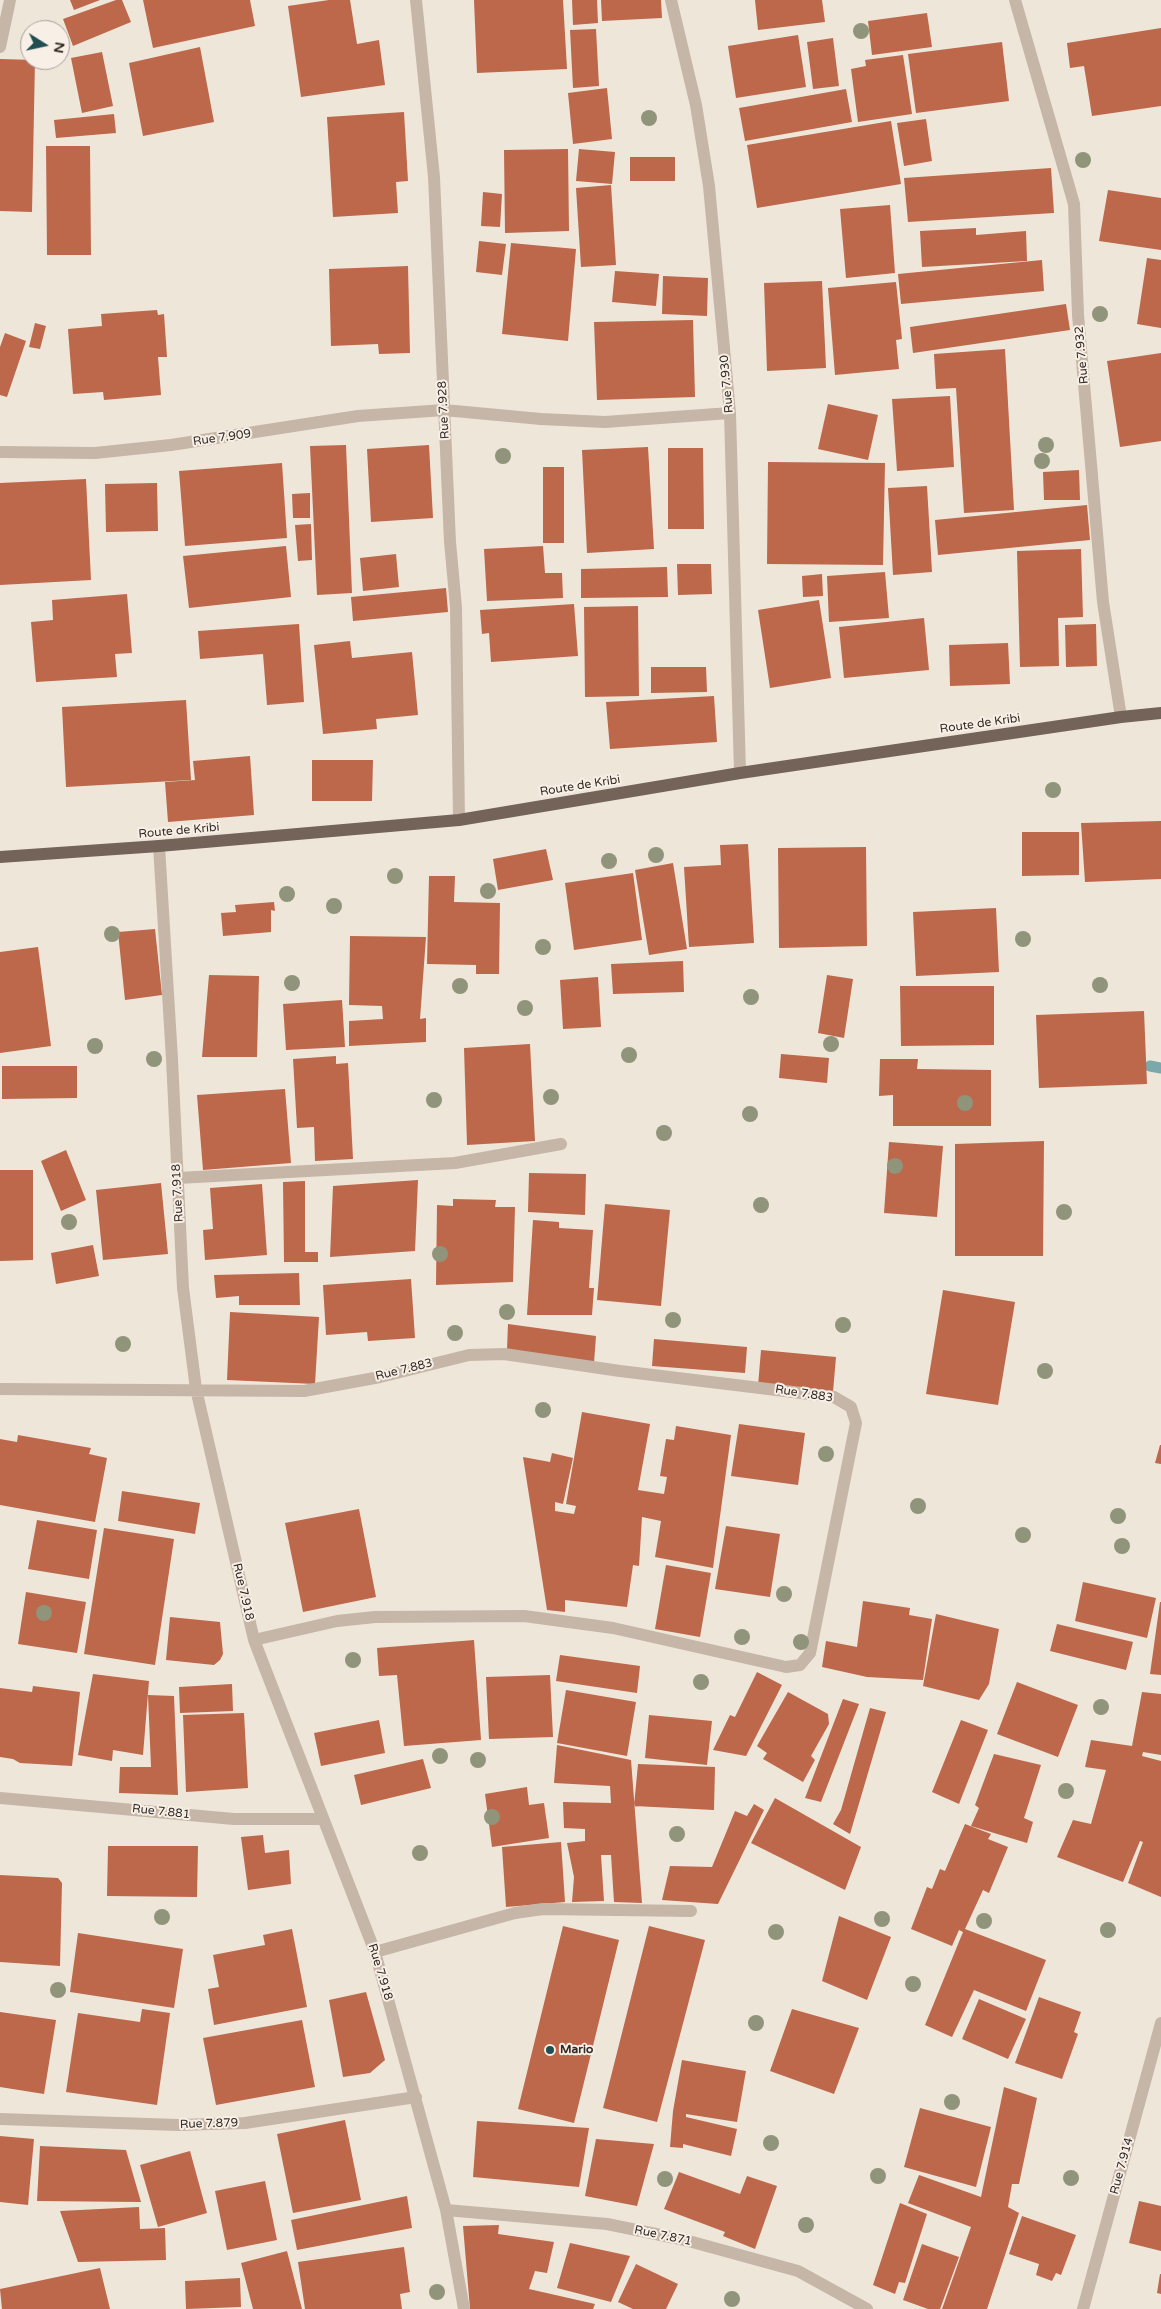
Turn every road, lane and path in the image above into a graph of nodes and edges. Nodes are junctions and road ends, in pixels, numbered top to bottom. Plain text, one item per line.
1 (10, 0) edge
2 (416, 0) edge
3 (671, 0) edge
4 (1014, 0) edge
5 (0, 47) edge
6 (444, 410) junction
7 (730, 413) junction
8 (0, 452) edge
9 (1161, 713) edge
10 (1121, 717) junction
11 (740, 773) junction
12 (460, 820) junction
13 (158, 846) junction
14 (0, 857) edge
15 (560, 1144) dead end
16 (178, 1178) junction
17 (0, 1389) edge
18 (196, 1389) junction
19 (254, 1640) junction
20 (0, 1798) edge
21 (322, 1819) junction
22 (691, 1912) dead end
23 (375, 1952) junction
24 (1161, 2023) edge
25 (416, 2097) junction
26 (0, 2119) edge
27 (446, 2210) junction
28 (464, 2309) edge
29 (867, 2309) edge
30 (1083, 2309) edge

1 - 5 street
2 - 6 street, Rue 7.928
3 - 7 street, Rue 7.930
4 - 10 street, Rue 7.932
6 - 7 street, Rue 7.909
6 - 8 street, Rue 7.909
6 - 12 street, Rue 7.928
7 - 11 street, Rue 7.930
9 - 10 main road, Route de Kribi
10 - 11 main road, Route de Kribi
11 - 12 main road, Route de Kribi
12 - 13 main road, Route de Kribi
13 - 14 main road, Route de Kribi
13 - 16 street, Rue 7.918
15 - 16 street
16 - 18 street, Rue 7.918
17 - 18 street, Rue 7.883
18 - 19 street, Rue 7.918
18 - 19 street, Rue 7.883
19 - 21 street, Rue 7.918
20 - 21 street, Rue 7.881
21 - 23 street, Rue 7.918
22 - 23 street
23 - 25 street, Rue 7.918
24 - 30 street, Rue 7.914
25 - 26 street, Rue 7.879
25 - 27 street, Rue 7.918
27 - 28 street, Rue 7.918
27 - 29 street, Rue 7.871

